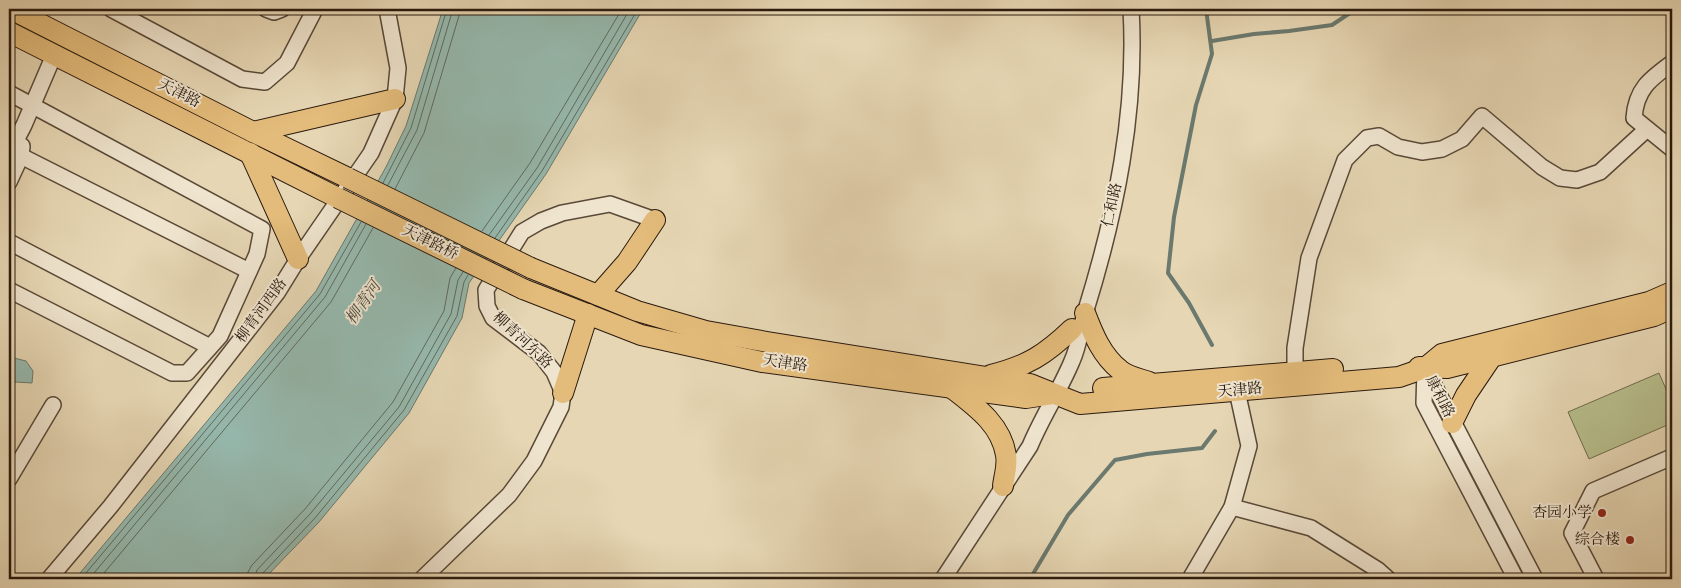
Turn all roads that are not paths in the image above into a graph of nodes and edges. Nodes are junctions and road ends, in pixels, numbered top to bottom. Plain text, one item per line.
1 (11, 9) edge
2 (111, 9) edge
3 (266, 9) edge
4 (282, 9) edge
5 (315, 9) edge
6 (387, 9) edge
7 (1124, 9) edge
8 (1131, 9) edge
9 (9, 32) edge
10 (54, 55) junction
11 (1672, 63) edge
12 (9, 93) edge
13 (395, 99) junction
14 (33, 105) junction
15 (24, 125) junction
16 (1647, 129) junction
17 (253, 132) junction
18 (9, 135) edge
19 (1672, 149) edge
20 (250, 154) junction
21 (15, 155) edge
22 (348, 178) joint
23 (9, 182) edge
24 (338, 198) joint
25 (656, 220) joint
26 (9, 242) edge
27 (298, 259) junction
28 (531, 268) joint
29 (248, 271) junction
30 (523, 289) joint
31 (9, 290) edge
32 (1672, 292) edge
33 (598, 295) junction
34 (1672, 308) edge
35 (1085, 313) junction
36 (588, 314) junction
37 (1072, 329) junction
38 (210, 347) junction
39 (1493, 356) junction
40 (1425, 368) junction
41 (1295, 372) junction
42 (985, 376) junction
43 (1153, 384) junction
44 (950, 387) junction
45 (1237, 391) junction
46 (563, 393) junction
47 (1055, 393) junction
48 (53, 406) dead end
49 (1452, 423) junction
50 (1672, 457) edge
51 (9, 479) edge
52 (1003, 486) junction
53 (1232, 508) junction
54 (49, 579) edge
55 (422, 579) edge
56 (943, 579) edge
57 (952, 579) edge
58 (1190, 579) edge
59 (1388, 579) edge
60 (1516, 579) edge
61 (1535, 579) edge
62 (1596, 579) edge

1 - 17 main road, 天津路
2 - 5 street
3 - 4 street
6 - 13 street, 柳青河西路
7 - 37 street, 仁和路
8 - 35 street, 仁和路
9 - 10 main road, 天津路
10 - 14 street
10 - 20 main road, 天津路
11 - 16 street
12 - 14 street
13 - 17 main road
13 - 27 street, 柳青河西路
14 - 15 street
14 - 29 street
15 - 18 street
15 - 21 street
16 - 19 street
16 - 41 street
17 - 22 main road, 天津路
20 - 24 main road, 天津路
20 - 27 main road
21 - 23 street
21 - 29 street
22 - 28 main road, 天津路桥, bridge
24 - 30 main road, 天津路桥, bridge
25 - 33 main road
25 - 46 street, 柳青河东路
26 - 38 street
27 - 54 street, 柳青河西路
28 - 33 main road, 天津路
29 - 38 street
30 - 36 main road, 天津路
31 - 38 street
32 - 40 main road, 天津路
33 - 42 main road, 天津路
34 - 39 main road, 天津路
35 - 43 main road
35 - 47 street, 仁和路
36 - 44 main road, 天津路
36 - 46 main road
37 - 42 main road
37 - 47 street, 仁和路
39 - 40 main road, 天津路
39 - 49 main road
40 - 41 main road, 天津路
40 - 45 main road, 天津路
40 - 49 street, 康和路
40 - 60 street, 康和路
41 - 43 main road, 天津路
42 - 47 main road, 天津路
43 - 47 main road, 天津路
44 - 47 main road, 天津路
44 - 52 main road
45 - 47 main road, 天津路
45 - 53 street
46 - 55 street
47 - 52 street, 仁和路
47 - 57 street, 仁和路
48 - 51 street
49 - 61 street, 康和路
50 - 62 street
52 - 56 street, 仁和路
53 - 58 street
53 - 59 street

